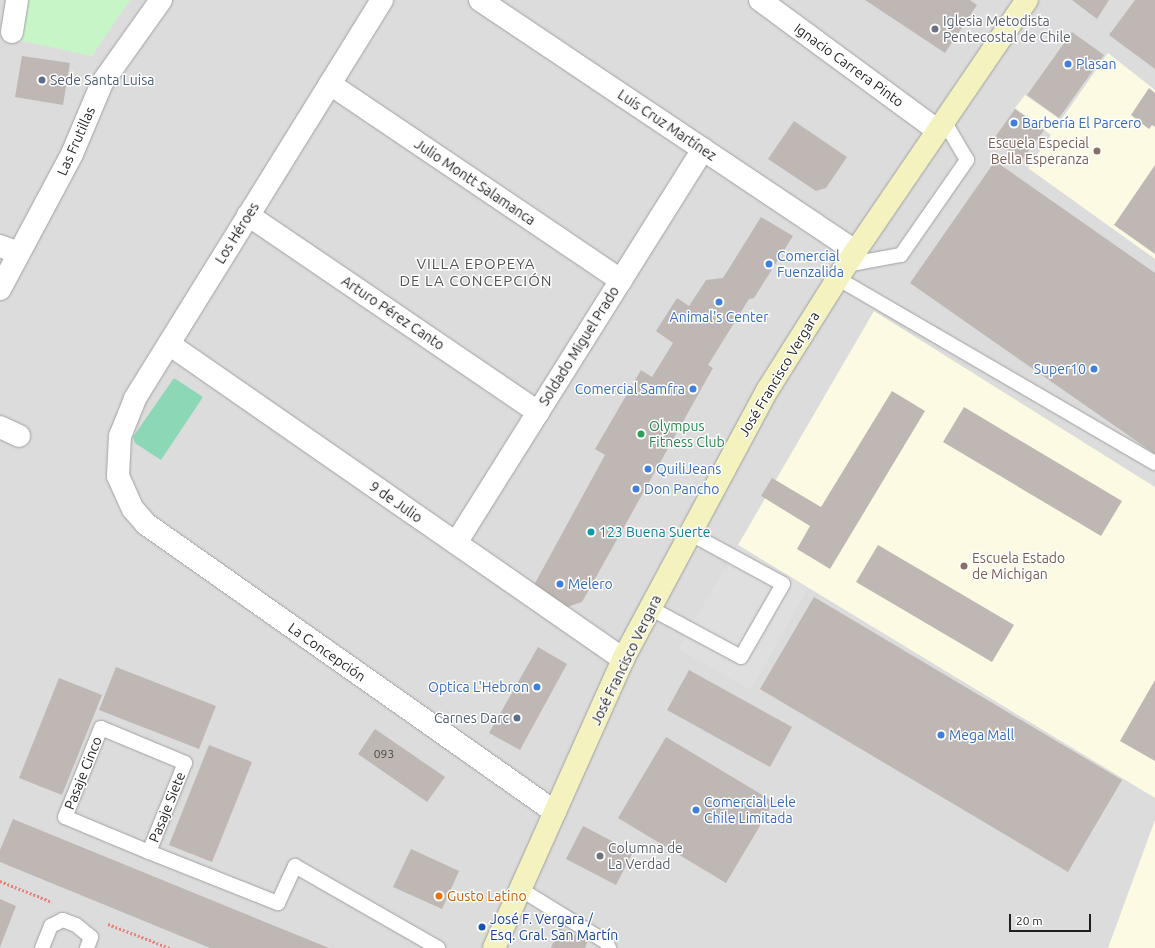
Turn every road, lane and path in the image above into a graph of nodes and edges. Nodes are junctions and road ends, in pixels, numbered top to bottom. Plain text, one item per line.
1 (17, 0) edge
2 (162, 0) edge
3 (382, 0) edge
4 (480, 0) edge
5 (760, 0) edge
6 (1027, 0) edge
7 (12, 32) dead end
8 (330, 84) junction
9 (940, 126) junction
10 (703, 149) junction
11 (248, 215) junction
12 (9, 250) edge
13 (846, 265) junction
14 (621, 280) junction
15 (0, 289) edge
16 (169, 344) junction
17 (538, 412) junction
18 (1155, 463) edge
19 (118, 476) joint
20 (689, 534) junction
21 (456, 543) junction
22 (650, 608) junction
23 (624, 659) junction
24 (185, 763) joint
25 (554, 812) junction
26 (149, 852) junction
27 (520, 889) junction
28 (42, 948) edge
29 (87, 948) edge
30 (438, 948) edge
31 (494, 948) edge
32 (609, 948) edge

1 - 7 street
2 - 12 street, Las Frutillas
3 - 8 street, Los Héroes
4 - 10 street, Luis Cruz Martínez
5 - 9 street, Ignacio Carrera Pinto
6 - 9 main road, José Francisco Vergara
8 - 11 street, Los Héroes
8 - 14 street, Julio Montt Salamanca
9 - 13 main road, José Francisco Vergara
9 - 13 lane
10 - 13 street, Luis Cruz Martínez
10 - 14 street, Soldado Miguel Prado
11 - 16 street, Los Héroes
11 - 17 street, Arturo Pérez Canto
12 - 15 street, Las Frutillas
13 - 18 lane
13 - 20 main road, José Francisco Vergara
14 - 17 street, Soldado Miguel Prado
16 - 19 street, Los Héroes
16 - 21 street, 9 de Julio
17 - 21 street, Soldado Miguel Prado
19 - 25 street, La Concepción
20 - 22 main road, José Francisco Vergara
20 - 22 lane
21 - 23 street, 9 de Julio
22 - 23 main road, José Francisco Vergara
23 - 25 main road, José Francisco Vergara
24 - 26 lane, Pasaje Siete
24 - 26 lane, Pasaje Cinco
25 - 27 main road, José Francisco Vergara
26 - 30 lane
27 - 31 main road, José Francisco Vergara
27 - 32 lane
28 - 29 lane

